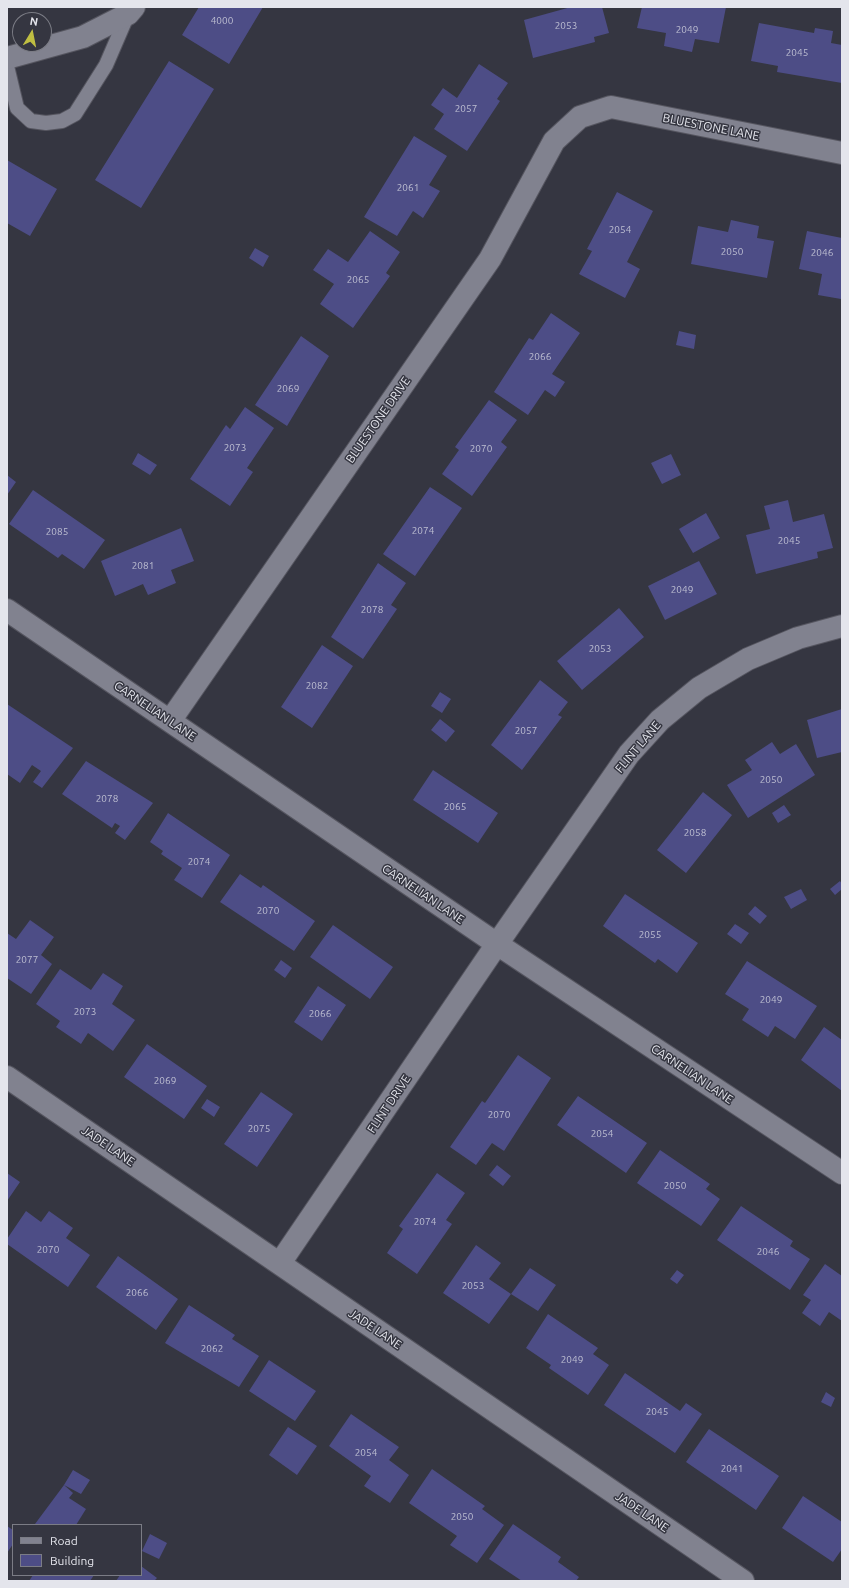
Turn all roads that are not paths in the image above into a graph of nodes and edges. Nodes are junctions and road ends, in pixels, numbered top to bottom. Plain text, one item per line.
1 (131, 11) edge
2 (7, 58) edge
3 (7, 66) edge
4 (580, 117) joint
5 (842, 153) edge
6 (7, 610) edge
7 (842, 626) edge
8 (170, 720) junction
9 (497, 944) junction
10 (7, 1077) edge
11 (842, 1173) edge
12 (280, 1263) junction
13 (743, 1581) edge

1 - 2 street
1 - 3 lane
4 - 5 street, BLUESTONE LANE
4 - 8 street, BLUESTONE DRIVE
6 - 8 street, CARNELIAN LANE
7 - 9 street, FLINT LANE
8 - 9 street, CARNELIAN LANE
9 - 11 street, CARNELIAN LANE
9 - 12 street, FLINT DRIVE
10 - 12 street, JADE LANE
12 - 13 street, JADE LANE

